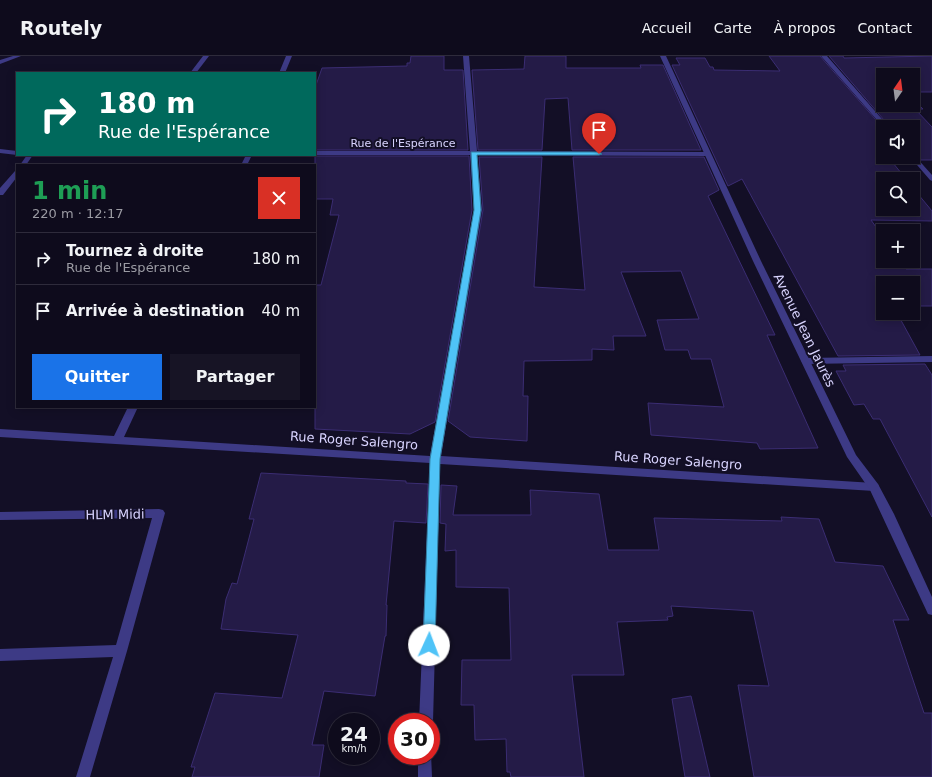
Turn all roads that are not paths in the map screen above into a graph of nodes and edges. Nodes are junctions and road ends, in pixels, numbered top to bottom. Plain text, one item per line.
1 (18, 56) edge
2 (206, 56) edge
3 (289, 56) edge
4 (466, 56) edge
5 (663, 56) edge
6 (824, 56) edge
7 (0, 62) edge
8 (194, 72) edge
9 (282, 72) edge
10 (880, 120) edge
11 (0, 151) edge
12 (16, 153) edge
13 (316, 153) edge
14 (474, 153) junction
15 (708, 154) junction
16 (29, 156) edge
17 (23, 164) edge
18 (919, 164) edge
19 (16, 173) edge
20 (932, 179) edge
21 (0, 193) edge
22 (932, 359) edge
23 (806, 361) junction
24 (133, 408) edge
25 (0, 433) edge
26 (118, 439) junction
27 (435, 459) junction
28 (874, 487) junction
29 (0, 516) edge
30 (932, 610) edge
31 (121, 651) junction
32 (0, 655) edge
33 (426, 713) edge
34 (425, 765) edge
35 (83, 777) edge
36 (425, 777) edge

1 - 7 street
2 - 8 street
3 - 9 street
4 - 14 street
5 - 15 street, Avenue Jean Jaurès
6 - 10 street
11 - 12 street
13 - 14 street, Rue de l'Espérance
14 - 15 street, Rue de l'Espérance
14 - 27 street
15 - 23 street, Avenue Jean Jaurès
16 - 17 street
18 - 20 street
19 - 21 street
22 - 23 street
23 - 28 street, Avenue Jean Jaurès
24 - 26 street
25 - 26 street, Rue Roger Salengro
26 - 27 street, Rue Roger Salengro
27 - 28 street, Rue Roger Salengro
27 - 33 street
28 - 30 street, Avenue Jean Jaurès
29 - 31 street, HLM Midi
31 - 32 street
31 - 35 street, HLM Midi
34 - 36 street

